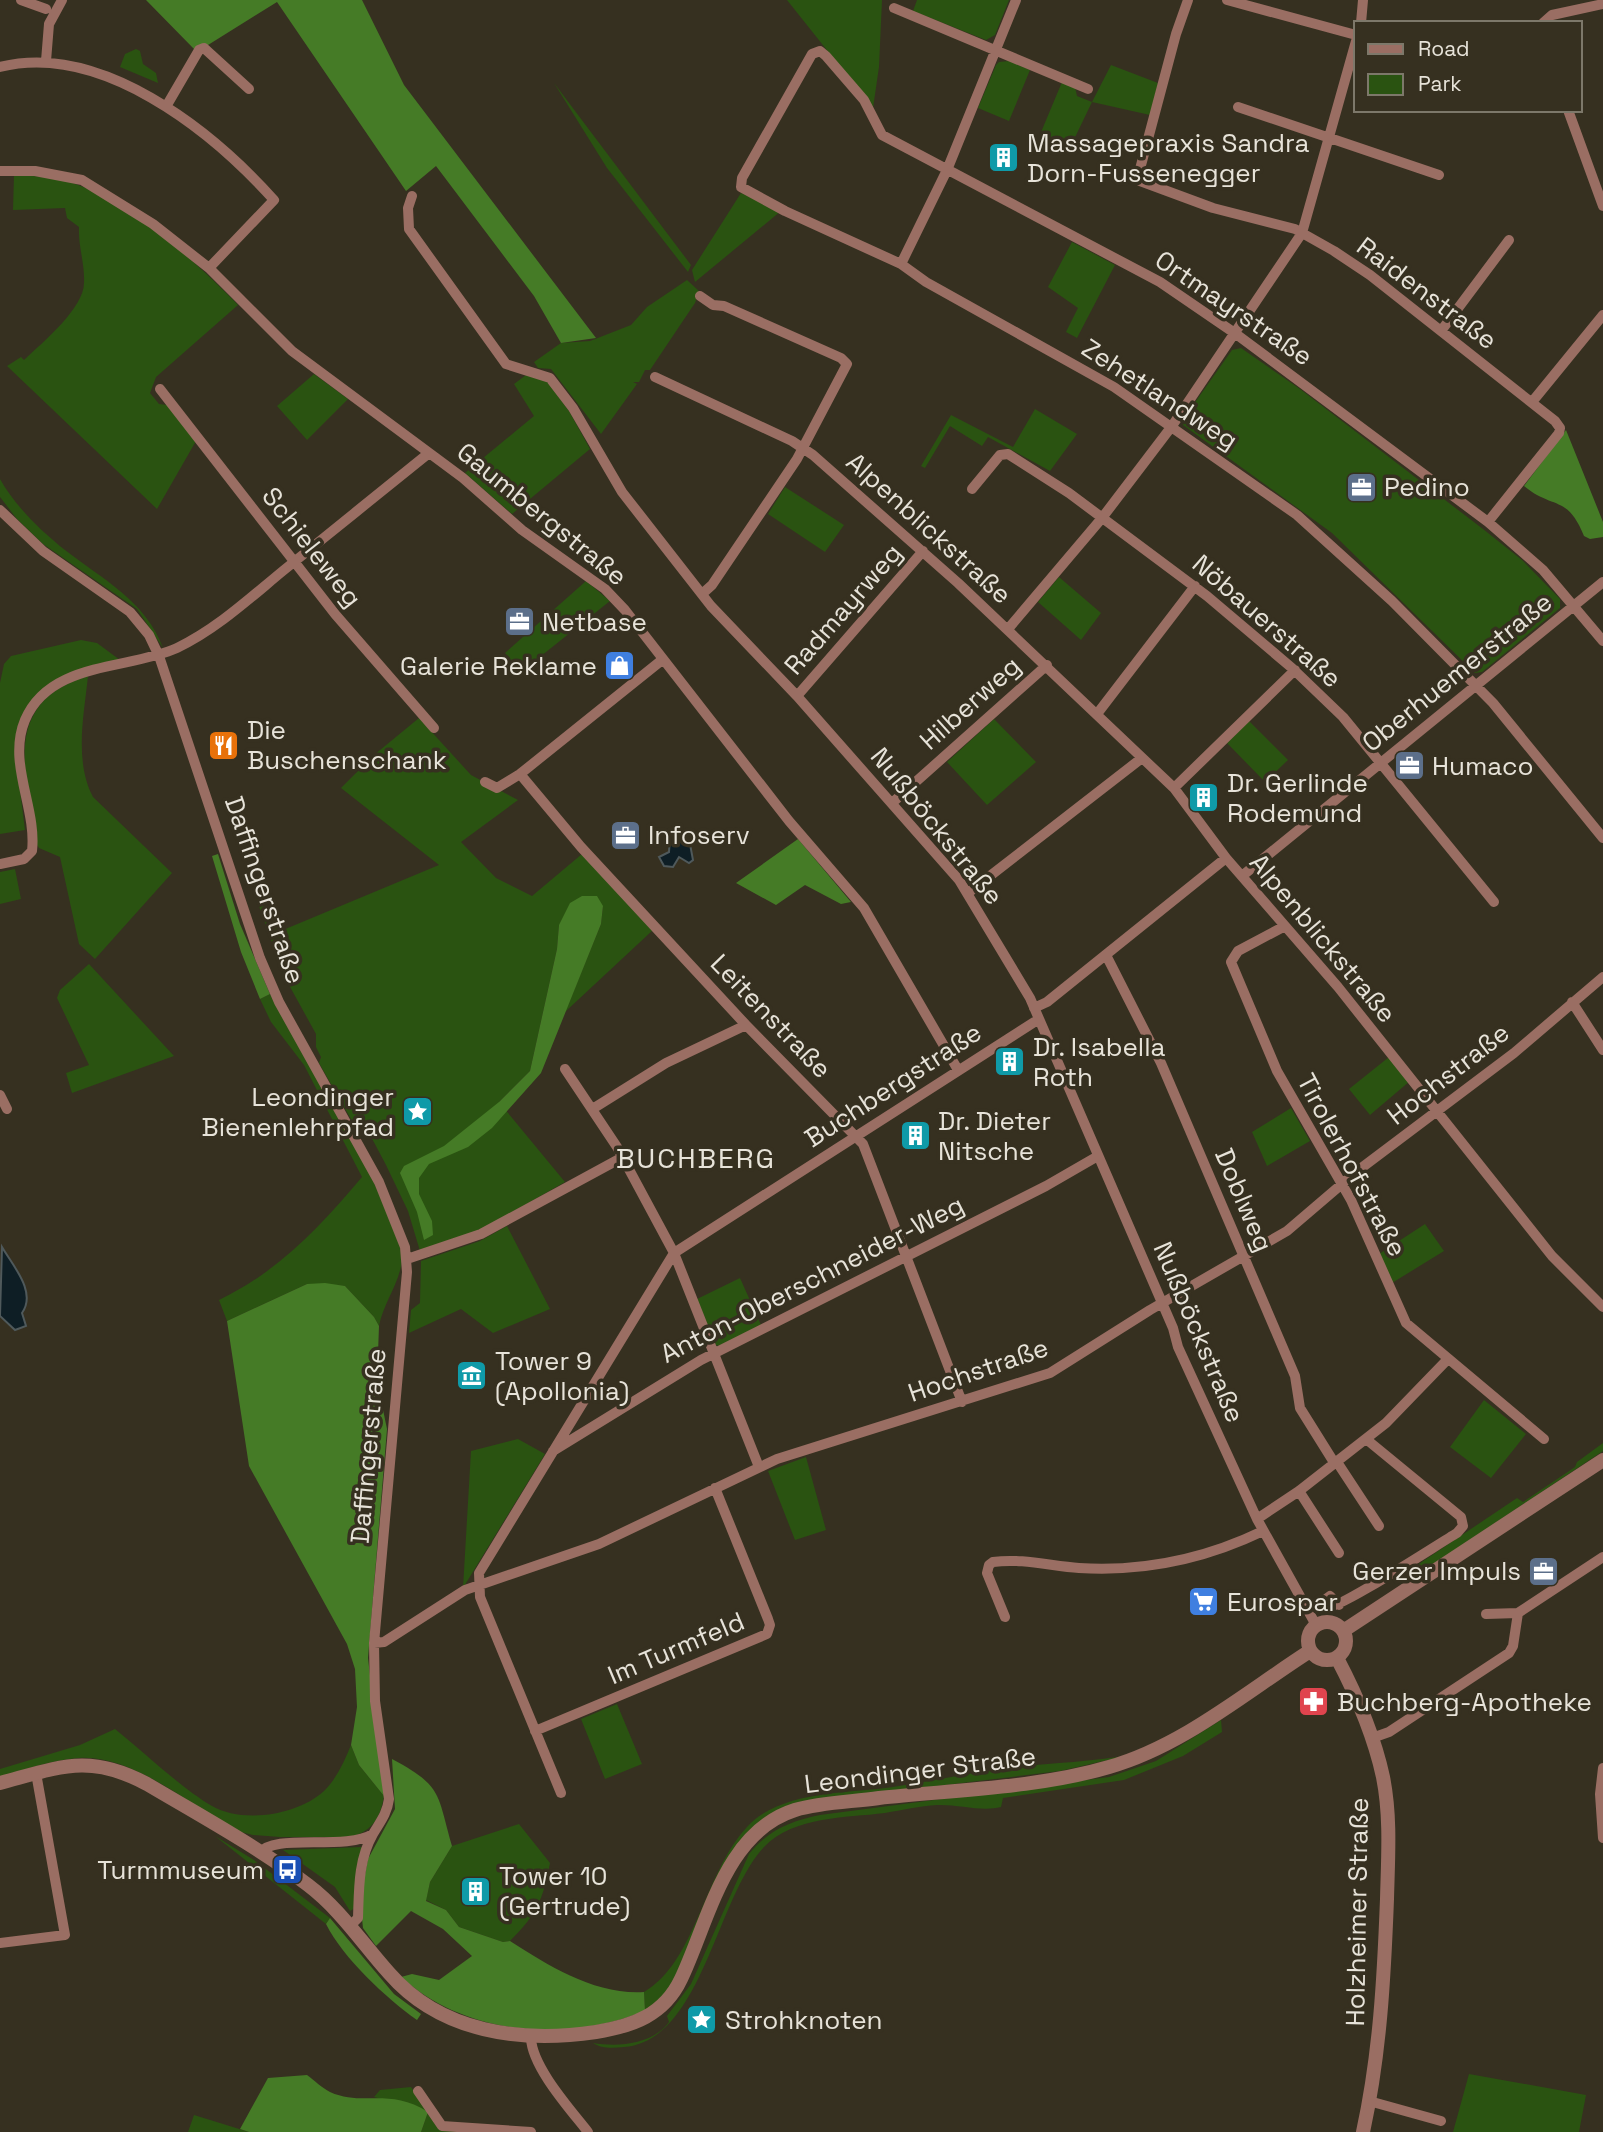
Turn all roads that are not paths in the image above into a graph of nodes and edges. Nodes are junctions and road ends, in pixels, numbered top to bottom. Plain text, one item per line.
1 (21, 0) edge
2 (62, 0) edge
3 (1016, 0) edge
4 (1188, 0) edge
5 (1227, 0) edge
6 (1363, 0) edge
7 (1603, 4) edge
8 (894, 8) dead end
9 (46, 9) dead end
10 (1361, 21) edge
11 (1544, 21) edge
12 (1354, 34) edge
13 (1354, 48) edge
14 (820, 51) joint
15 (996, 51) junction
16 (46, 61) junction
17 (0, 67) edge
18 (249, 89) dead end
19 (1088, 89) dead end
20 (167, 105) junction
21 (1238, 107) dead end
22 (1569, 112) edge
23 (1329, 138) junction
24 (947, 170) junction
25 (0, 171) edge
26 (1439, 175) dead end
27 (412, 196) dead end
28 (1603, 206) edge
29 (1302, 233) junction
30 (1509, 240) dead end
31 (901, 264) junction
32 (209, 268) junction
33 (700, 296) dead end
34 (1603, 315) edge
35 (1441, 331) junction
36 (1236, 334) junction
37 (655, 377) dead end
38 (160, 389) dead end
39 (1532, 402) junction
40 (1172, 426) junction
41 (802, 447) junction
42 (429, 453) junction
43 (972, 489) dead end
44 (0, 510) edge
45 (1102, 518) junction
46 (1488, 522) junction
47 (923, 551) junction
48 (294, 562) junction
49 (1603, 582) edge
50 (1195, 586) junction
51 (702, 594) junction
52 (1574, 605) junction
53 (1008, 629) junction
54 (1603, 641) edge
55 (159, 656) junction
56 (662, 660) junction
57 (1047, 665) junction
58 (1294, 670) junction
59 (1475, 684) junction
60 (797, 696) junction
61 (1097, 714) junction
62 (434, 728) dead end
63 (1142, 758) junction
64 (1379, 765) junction
65 (520, 774) junction
66 (485, 782) dead end
67 (1174, 788) junction
68 (892, 803) junction
69 (1603, 838) edge
70 (1226, 858) junction
71 (0, 864) edge
72 (1242, 876) junction
73 (968, 893) junction
74 (1494, 902) dead end
75 (1285, 926) junction
76 (1106, 955) junction
77 (1603, 977) edge
78 (1572, 1002) junction
79 (1036, 1014) junction
80 (746, 1025) junction
81 (1603, 1050) edge
82 (565, 1069) dead end
83 (958, 1070) junction
84 (0, 1095) edge
85 (594, 1108) junction
86 (7, 1110) dead end
87 (1438, 1111) junction
88 (855, 1136) junction
89 (1098, 1156) junction
90 (622, 1157) junction
91 (1343, 1185) junction
92 (674, 1253) junction
93 (906, 1255) junction
94 (1243, 1258) junction
95 (407, 1259) junction
96 (1162, 1304) junction
97 (1603, 1307) edge
98 (714, 1354) junction
99 (1447, 1360) junction
100 (962, 1402) junction
101 (1366, 1439) junction
102 (1544, 1439) dead end
103 (552, 1452) junction
104 (1336, 1463) junction
105 (1602, 1463) edge
106 (759, 1467) junction
107 (715, 1488) junction
108 (1299, 1491) junction
109 (1257, 1519) junction
110 (1379, 1527) dead end
111 (1263, 1531) junction
112 (1339, 1553) dead end
113 (1603, 1557) edge
114 (480, 1584) junction
115 (1339, 1605) dead end
116 (1518, 1613) junction
117 (1486, 1614) dead end
118 (1005, 1617) dead end
119 (1316, 1625) junction
120 (1343, 1631) junction
121 (374, 1643) junction
122 (1310, 1651) junction
123 (1337, 1658) junction
124 (535, 1731) junction
125 (1372, 1738) junction
126 (1603, 1768) edge
127 (36, 1773) junction
128 (0, 1783) edge
129 (561, 1793) dead end
130 (373, 1834) junction
131 (1603, 1838) edge
132 (260, 1853) junction
133 (350, 1926) junction
134 (0, 1942) edge
135 (531, 2038) junction
136 (418, 2091) dead end
137 (1369, 2101) junction
138 (1441, 2121) dead end
139 (584, 2131) edge
140 (531, 2132) edge
141 (1363, 2132) edge

1 - 9 street
2 - 16 street
3 - 15 street
4 - 29 street, Raidenstraße
5 - 12 street
6 - 10 street
7 - 11 street
8 - 15 street
13 - 23 street
14 - 24 street, Ortmayrstraße
14 - 31 street, Zehetlandweg
15 - 19 street
15 - 24 street
16 - 17 street
16 - 20 street
18 - 20 street
20 - 32 street
21 - 23 street
22 - 28 street
23 - 26 street
23 - 29 street
24 - 31 street
24 - 36 street, Ortmayrstraße
25 - 32 street, Gaumbergstraße
27 - 51 street, Nußböckstraße
29 - 35 street, Raidenstraße
29 - 36 street
30 - 35 street
31 - 40 street, Zehetlandweg
32 - 42 street, Gaumbergstraße
33 - 41 street
34 - 39 street
35 - 39 street, Raidenstraße
36 - 40 street
36 - 46 street, Ortmayrstraße
37 - 41 street, Alpenblickstraße
38 - 48 street, Schieleweg
39 - 46 street, Raidenstraße
40 - 45 street
40 - 59 street, Zehetlandweg
41 - 47 street, Alpenblickstraße
41 - 51 street
42 - 48 street
42 - 56 street, Gaumbergstraße
43 - 45 street, Nöbauerstraße
44 - 55 street, Daffingerstraße
45 - 50 street, Nöbauerstraße
45 - 53 street
46 - 52 street, Ortmayrstraße
47 - 53 street, Alpenblickstraße
47 - 60 street, Radmayrweg
48 - 55 street
48 - 62 street, Schieleweg
49 - 52 street, Oberhuemerstraße
50 - 58 street, Nöbauerstraße
50 - 61 street
51 - 60 street, Nußböckstraße
52 - 54 street, Ortmayrstraße
52 - 59 street, Oberhuemerstraße
53 - 57 street, Alpenblickstraße
55 - 71 street
55 - 95 street, Daffingerstraße
56 - 65 street
56 - 83 street, Gaumbergstraße
57 - 61 street, Alpenblickstraße
57 - 68 street, Hilberweg
58 - 64 street, Nöbauerstraße
58 - 67 street
59 - 64 street, Oberhuemerstraße
59 - 69 street, Zehetlandweg
60 - 68 street, Nußböckstraße
61 - 63 street, Alpenblickstraße
63 - 67 street, Alpenblickstraße
63 - 73 street
64 - 72 street, Oberhuemerstraße
64 - 74 street, Nöbauerstraße
65 - 66 street
65 - 80 street, Leitenstraße
67 - 70 street, Alpenblickstraße
68 - 73 street, Nußböckstraße
70 - 72 street, Alpenblickstraße
70 - 76 street
72 - 75 street, Alpenblickstraße
73 - 79 street, Nußböckstraße
75 - 87 street, Alpenblickstraße
75 - 91 street, Tirolerhofstraße
76 - 79 street
76 - 94 street, Doblweg
77 - 78 street, Hochstraße
78 - 81 street
78 - 87 street, Hochstraße
79 - 83 street, Buchbergstraße
79 - 89 street, Nußböckstraße
80 - 85 street
80 - 88 street, Leitenstraße
82 - 85 street
83 - 88 street, Buchbergstraße
84 - 86 street
85 - 90 street
87 - 91 street, Hochstraße
87 - 97 street, Alpenblickstraße
88 - 92 street, Buchbergstraße
88 - 93 street, Leitenstraße
89 - 93 street, Anton-Oberschneider-Weg
89 - 96 street, Nußböckstraße
90 - 92 street
90 - 95 street
91 - 94 street, Hochstraße
91 - 99 street, Tirolerhofstraße
92 - 98 street
92 - 103 street, Buchbergstraße
93 - 98 street, Anton-Oberschneider-Weg
93 - 100 street, Leitenstraße
94 - 96 street, Hochstraße
94 - 104 street, Doblweg
95 - 121 street, Daffingerstraße
96 - 100 street, Hochstraße
96 - 109 street, Nußböckstraße
98 - 103 street, Anton-Oberschneider-Weg
98 - 106 street
99 - 101 street
99 - 102 street, Tirolerhofstraße
100 - 106 street, Hochstraße
101 - 104 street
101 - 115 street
103 - 114 street, Buchbergstraße
104 - 108 street
104 - 110 street, Doblweg
105 - 120 street
106 - 107 street, Hochstraße
107 - 114 street, Hochstraße
107 - 124 street, Im Turmfeld
108 - 109 street
108 - 112 street
109 - 111 street, Nußböckstraße
111 - 118 street
111 - 119 street, Nußböckstraße
113 - 116 street
114 - 121 street, Hochstraße
114 - 124 street
116 - 117 street
116 - 125 street
119 - 120 street
119 - 122 street
120 - 123 street
121 - 130 street, Daffingerstraße
122 - 123 street
122 - 135 street, Leondinger Straße
123 - 125 street, Holzheimer Straße
124 - 129 street
125 - 137 street, Holzheimer Straße
126 - 131 street
127 - 128 street, Leondinger Straße
127 - 132 street, Leondinger Straße
127 - 134 street
130 - 132 street
130 - 133 street, Daffingerstraße
132 - 133 street, Leondinger Straße
133 - 135 street, Leondinger Straße
135 - 139 street
136 - 140 street
137 - 138 street
137 - 141 street, Holzheimer Straße

